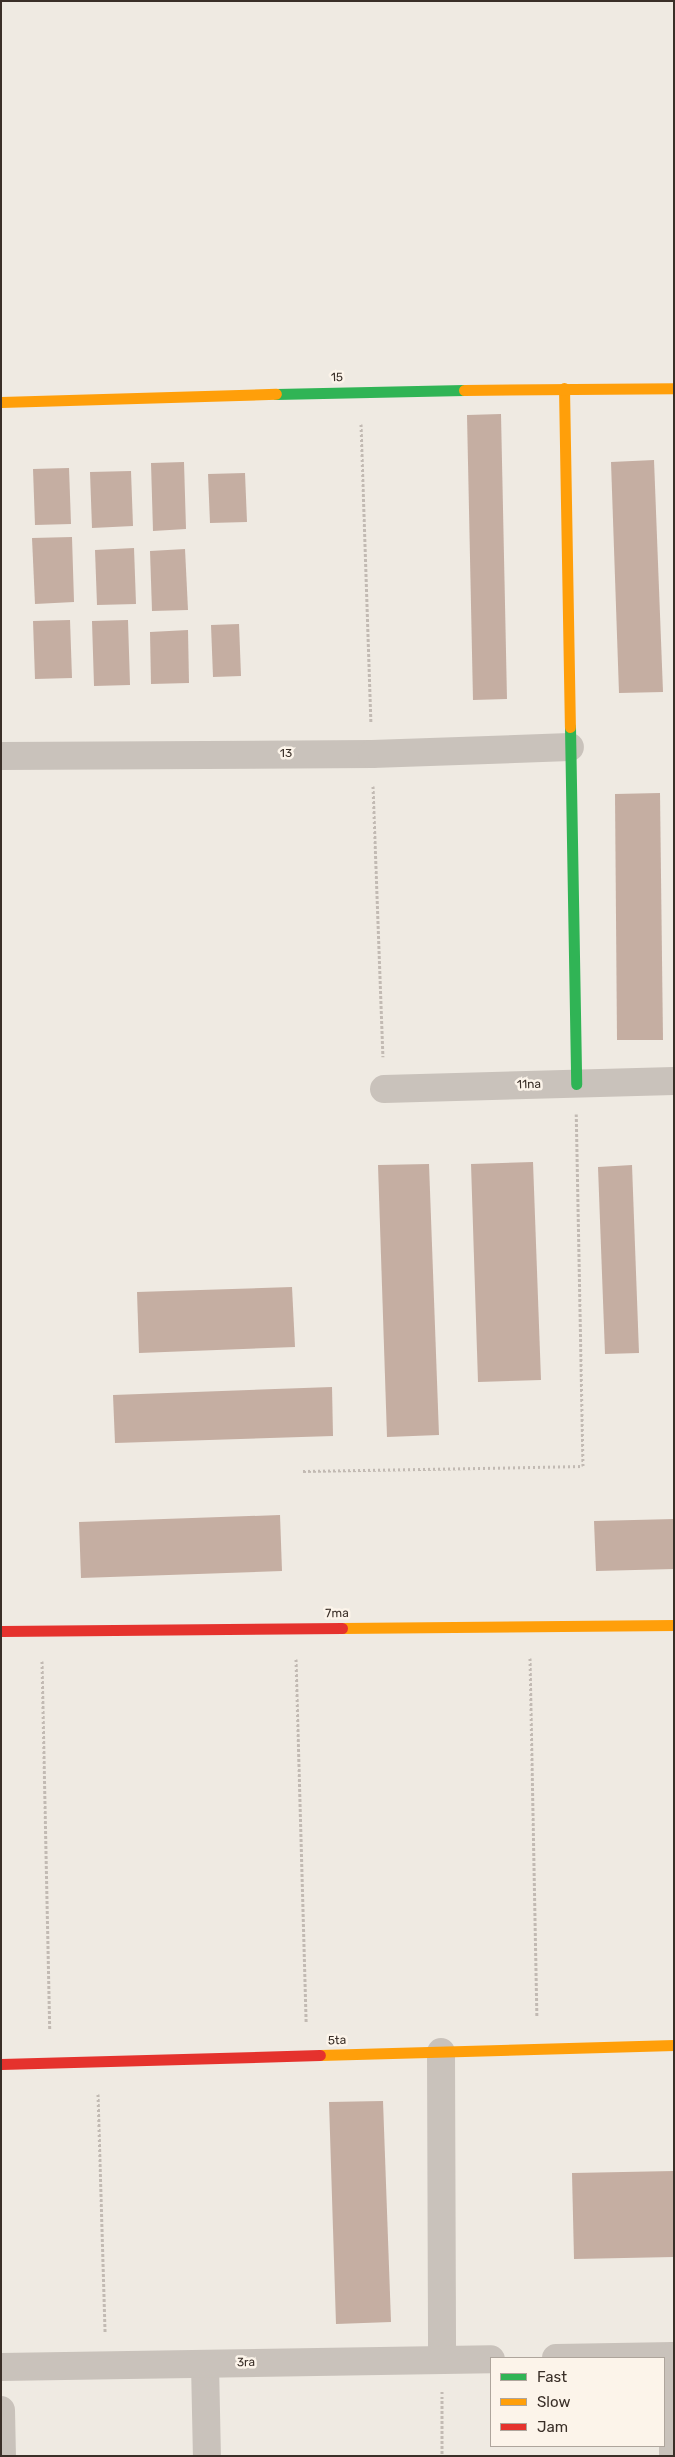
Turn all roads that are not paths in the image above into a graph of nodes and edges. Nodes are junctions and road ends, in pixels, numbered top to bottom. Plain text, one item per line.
1 (564, 388) junction
2 (674, 388) edge
3 (1, 402) edge
4 (1, 741) edge
5 (570, 747) junction
6 (2, 756) edge
7 (674, 1081) edge
8 (576, 1084) junction
9 (384, 1089) dead end
10 (674, 1624) edge
11 (1, 1631) edge
12 (674, 2046) edge
13 (442, 2052) junction
14 (1, 2064) edge
15 (673, 2356) edge
16 (614, 2357) edge
17 (490, 2359) edge
18 (442, 2360) junction
19 (206, 2364) junction
20 (1, 2367) edge
21 (1, 2410) edge
22 (2, 2456) edge
23 (207, 2456) edge
24 (673, 2456) edge

1 - 2 street, 15
1 - 3 street, 15
1 - 5 street
4 - 6 street
5 - 6 street, 13
5 - 8 street
7 - 8 street, 11na
8 - 9 street, 11na
10 - 11 street, 7ma
12 - 13 street, 5ta
13 - 14 street, 5ta
13 - 18 street
15 - 16 street
15 - 24 street
17 - 18 street, 3ra
18 - 19 street, 3ra
19 - 20 street, 3ra
19 - 23 street
21 - 22 street

